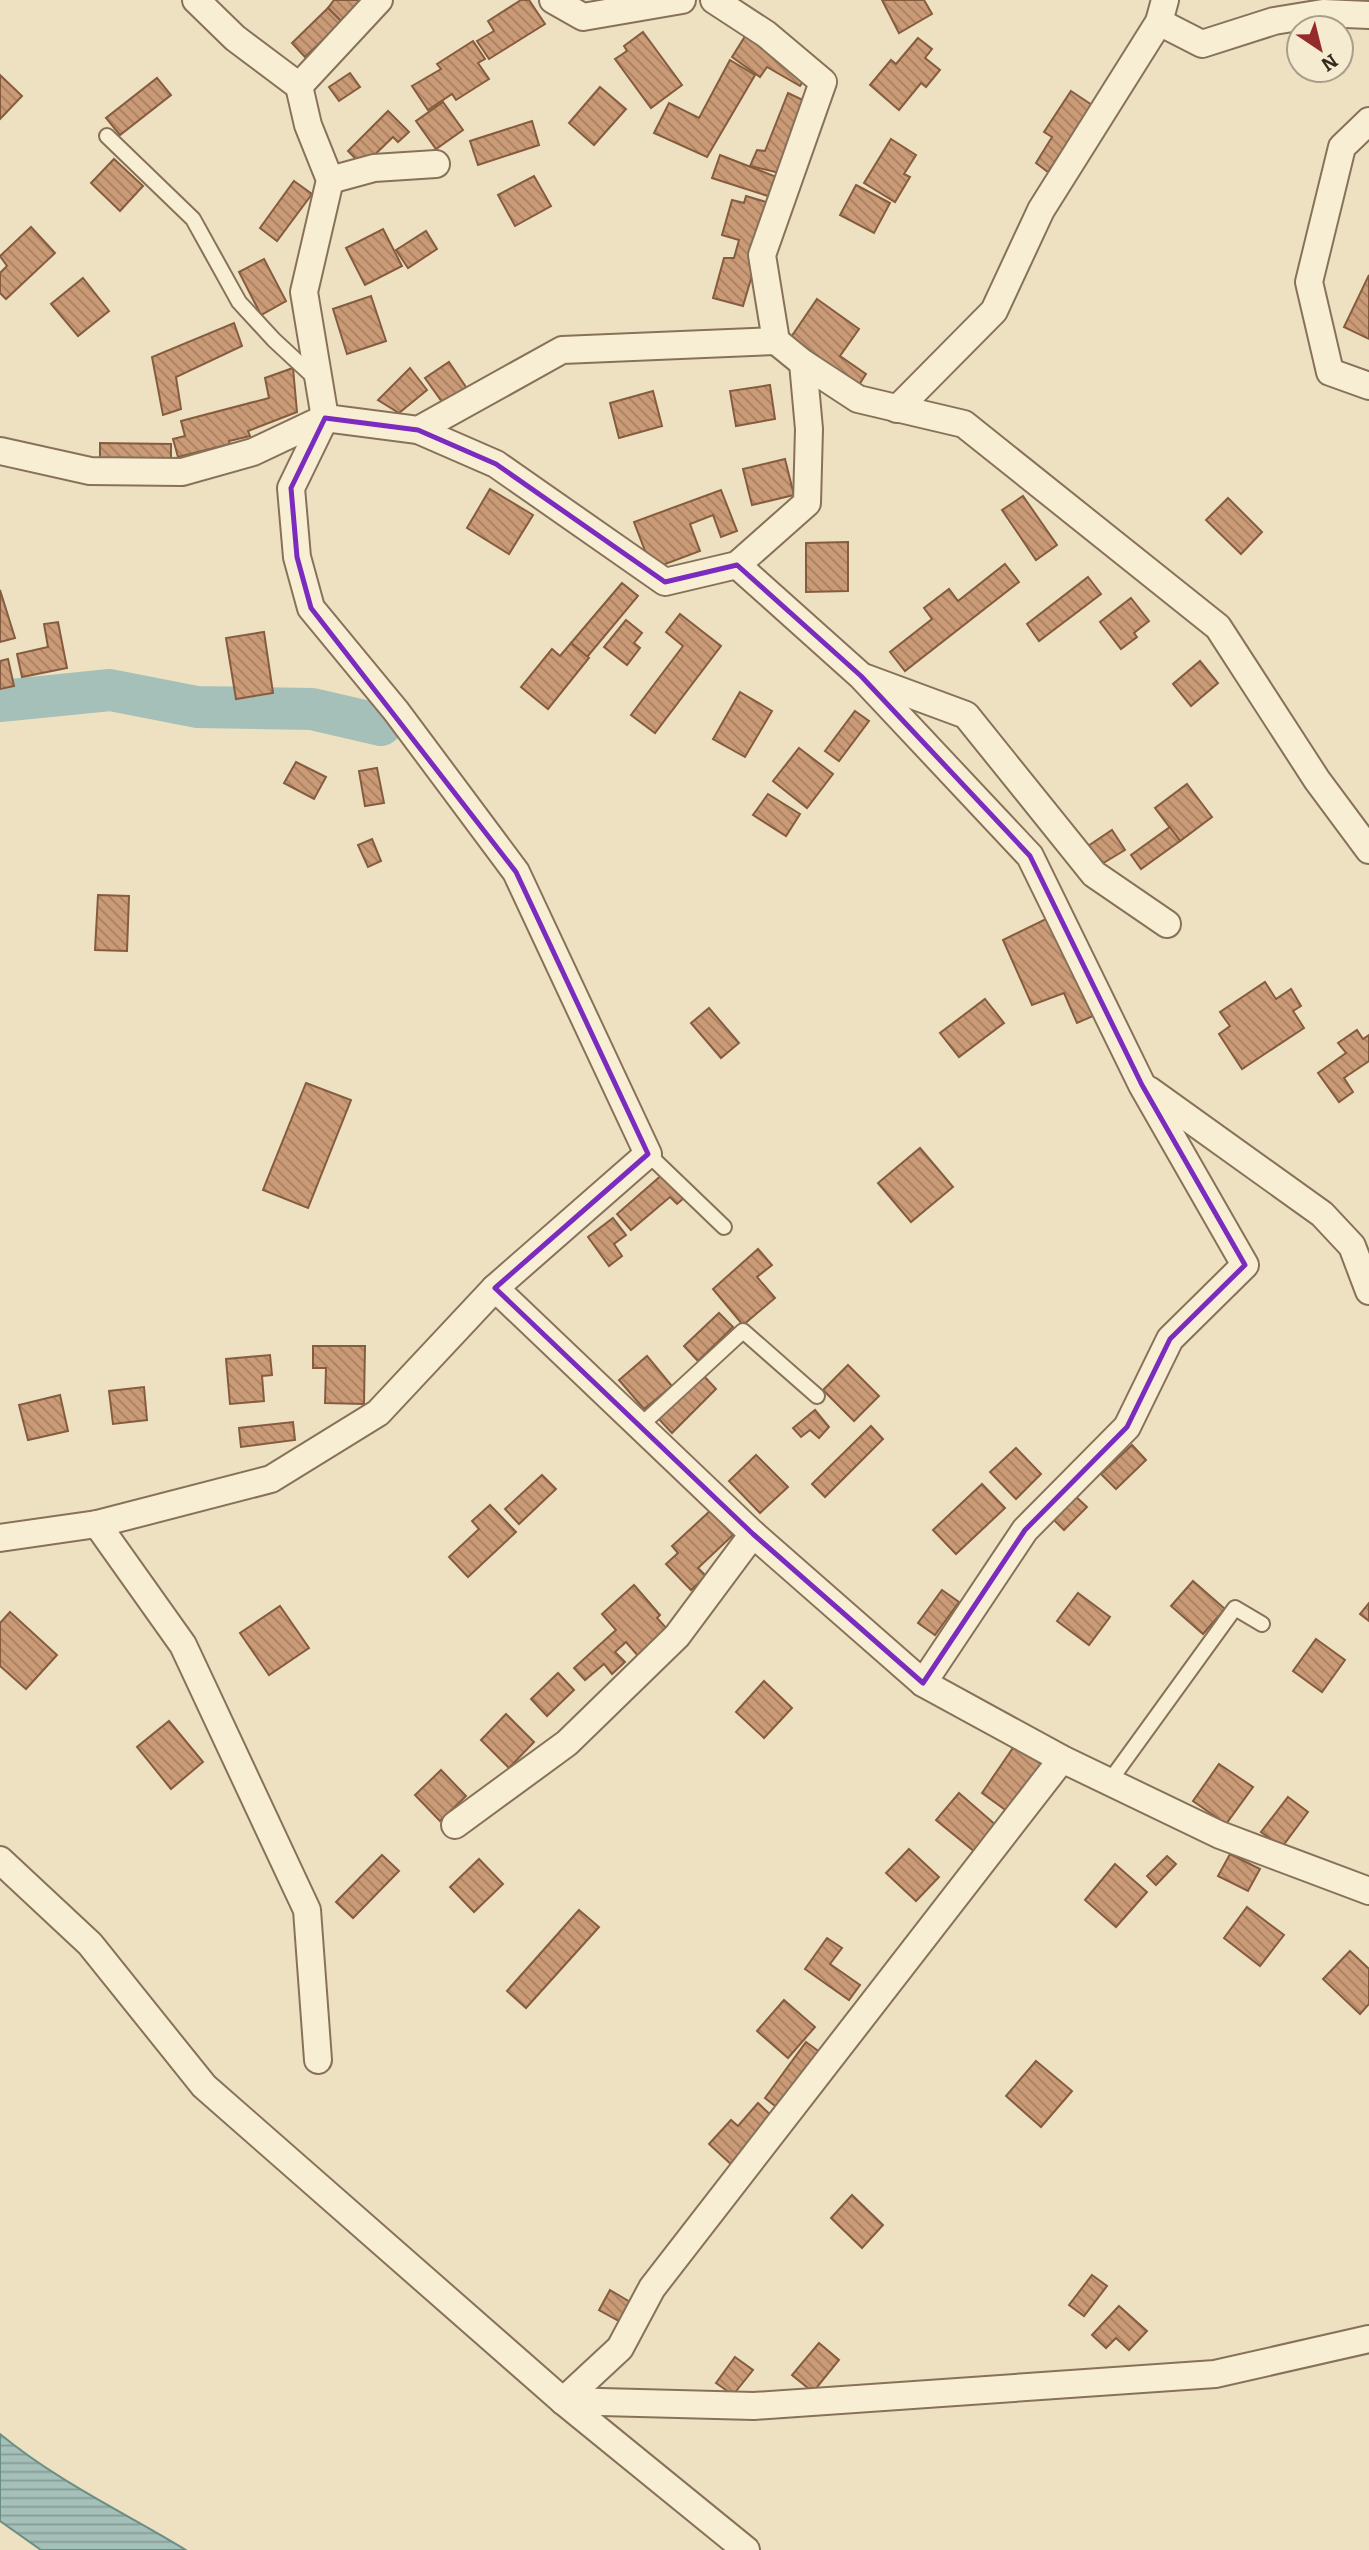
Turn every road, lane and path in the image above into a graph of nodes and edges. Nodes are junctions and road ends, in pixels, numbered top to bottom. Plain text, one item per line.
1 (196, 0) edge
2 (379, 0) edge
3 (554, 0) edge
4 (682, 0) edge
5 (714, 0) edge
6 (1162, 11) edge
7 (1369, 15) edge
8 (299, 86) junction
9 (1369, 121) edge
10 (107, 135) dead end
11 (436, 164) dead end
12 (330, 180) junction
13 (776, 341) junction
14 (803, 363) junction
15 (319, 382) junction
16 (1369, 386) edge
17 (897, 409) junction
18 (325, 418) junction
19 (418, 430) junction
20 (0, 451) edge
21 (737, 565) junction
22 (861, 676) junction
23 (1369, 850) edge
24 (1167, 924) dead end
25 (1142, 1085) junction
26 (648, 1154) junction
27 (724, 1227) dead end
28 (495, 1288) junction
29 (1369, 1291) edge
30 (817, 1396) dead end
31 (640, 1426) junction
32 (97, 1524) junction
33 (753, 1534) junction
34 (0, 1538) edge
35 (1262, 1624) dead end
36 (923, 1683) junction
37 (1062, 1759) junction
38 (1109, 1782) junction
39 (455, 1825) dead end
40 (0, 1860) edge
41 (1369, 1891) edge
42 (318, 2060) dead end
43 (1369, 2339) edge
44 (563, 2401) junction
45 (746, 2550) edge

1 - 8 street
2 - 8 street
3 - 4 street
5 - 13 street
6 - 7 street
6 - 17 street
8 - 12 street
9 - 16 street
10 - 15 lane
11 - 12 street
12 - 15 street
13 - 14 street
13 - 19 street
14 - 17 street
14 - 21 street
15 - 18 street
17 - 23 street
18 - 19 street
18 - 20 street
18 - 26 street
19 - 21 street
21 - 22 street
22 - 24 street
22 - 25 street
25 - 29 street
25 - 36 street
26 - 27 lane
26 - 28 street
28 - 31 street
28 - 32 street
30 - 31 lane
31 - 33 street
32 - 34 street
32 - 42 street
33 - 36 street
33 - 39 street
35 - 38 lane
36 - 37 street
37 - 38 street
37 - 44 street
38 - 41 street
40 - 44 street
43 - 44 street
44 - 45 street

